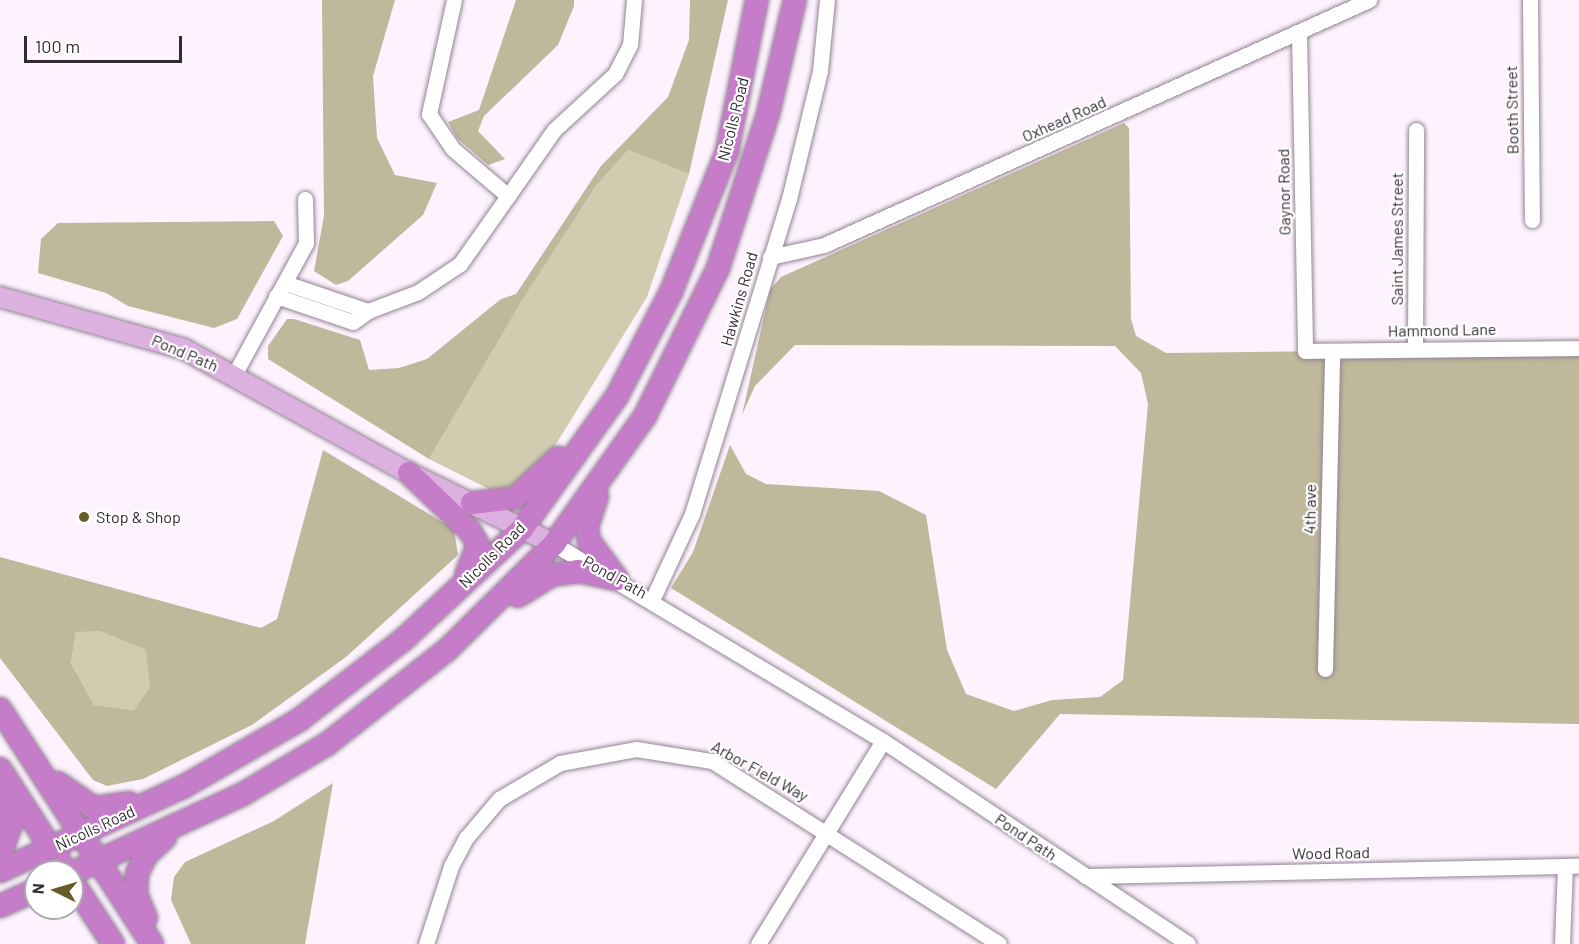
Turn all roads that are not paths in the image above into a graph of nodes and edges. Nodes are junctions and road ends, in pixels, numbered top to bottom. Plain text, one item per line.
1 (454, 0) edge
2 (634, 0) edge
3 (757, 0) edge
4 (795, 0) edge
5 (827, 0) edge
6 (1368, 0) edge
7 (1530, 0) edge
8 (1299, 33) junction
9 (1416, 130) dead end
10 (508, 196) junction
11 (305, 199) dead end
12 (1532, 220) dead end
13 (770, 257) junction
14 (288, 284) junction
15 (276, 296) junction
16 (0, 297) edge
17 (344, 303) junction
18 (368, 311) junction
19 (341, 320) junction
20 (1415, 348) junction
21 (1579, 348) edge
22 (1305, 351) joint
23 (1332, 351) junction
24 (234, 375) junction
25 (572, 459) junction
26 (607, 469) junction
27 (409, 473) junction
28 (472, 503) junction
29 (522, 529) junction
30 (554, 544) junction
31 (618, 579) junction
32 (653, 598) junction
33 (446, 602) junction
34 (472, 627) junction
35 (1325, 669) dead end
36 (0, 709) edge
37 (883, 741) junction
38 (26, 748) junction
39 (0, 769) edge
40 (0, 786) edge
41 (183, 788) junction
42 (188, 820) junction
43 (829, 830) junction
44 (82, 834) junction
45 (51, 848) junction
46 (0, 855) edge
47 (58, 860) edge
48 (99, 861) junction
49 (1572, 866) edge
50 (84, 868) edge
51 (0, 871) edge
52 (1084, 876) junction
53 (24, 895) edge
54 (84, 900) edge
55 (0, 906) edge
56 (24, 907) edge
57 (0, 914) edge
58 (84, 920) edge
59 (111, 944) edge
60 (152, 944) edge
61 (158, 944) edge
62 (426, 944) edge
63 (758, 944) edge
64 (999, 944) edge
65 (1188, 944) edge
66 (1562, 944) edge

1 - 10 street
2 - 10 street
3 - 25 highway, Nicolls Road
4 - 26 highway, Nicolls Road
5 - 13 street, Hawkins Road
6 - 8 street, Oxhead Road
7 - 12 street, Booth Street
8 - 13 street, Oxhead Road
8 - 22 street, Gaynor Road
9 - 20 street, Saint James Street
10 - 18 street
11 - 14 street
13 - 32 street, Hawkins Road
14 - 15 street
14 - 17 street
15 - 19 street
15 - 24 street
16 - 24 main road, Pond Path
17 - 18 street
17 - 19 street
18 - 19 street
20 - 21 street, Hammond Lane
20 - 23 street, Hammond Lane
22 - 23 street, Hammond Lane
23 - 35 street, 4th ave
24 - 27 main road, Pond Path
25 - 28 highway
25 - 29 highway, Nicolls Road
26 - 30 highway, Nicolls Road
26 - 31 highway
27 - 28 main road, Pond Path
27 - 33 highway
28 - 29 main road, Pond Path
29 - 30 main road, Pond Path
29 - 33 highway, Nicolls Road
30 - 31 street, Pond Path
30 - 34 highway, Nicolls Road
31 - 32 street, Pond Path
31 - 34 highway
32 - 37 street, Pond Path
33 - 41 highway, Nicolls Road
34 - 42 highway, Nicolls Road
36 - 38 highway
37 - 43 street
37 - 52 street, Pond Path
38 - 41 highway
38 - 44 highway
39 - 45 highway
40 - 46 highway
41 - 44 highway, Nicolls Road
42 - 48 highway, Nicolls Road
42 - 61 highway
43 - 62 street, Arbor Field Way
43 - 63 street
43 - 64 street, Arbor Field Way
44 - 45 highway, Nicolls Road
44 - 48 highway
45 - 47 highway
45 - 51 highway, Nicolls Road
48 - 50 highway, Nicolls Road
48 - 60 highway
49 - 52 street, Wood Road
49 - 66 street
52 - 65 street, Pond Path
53 - 55 highway
54 - 59 highway
56 - 57 highway
58 - 59 highway

